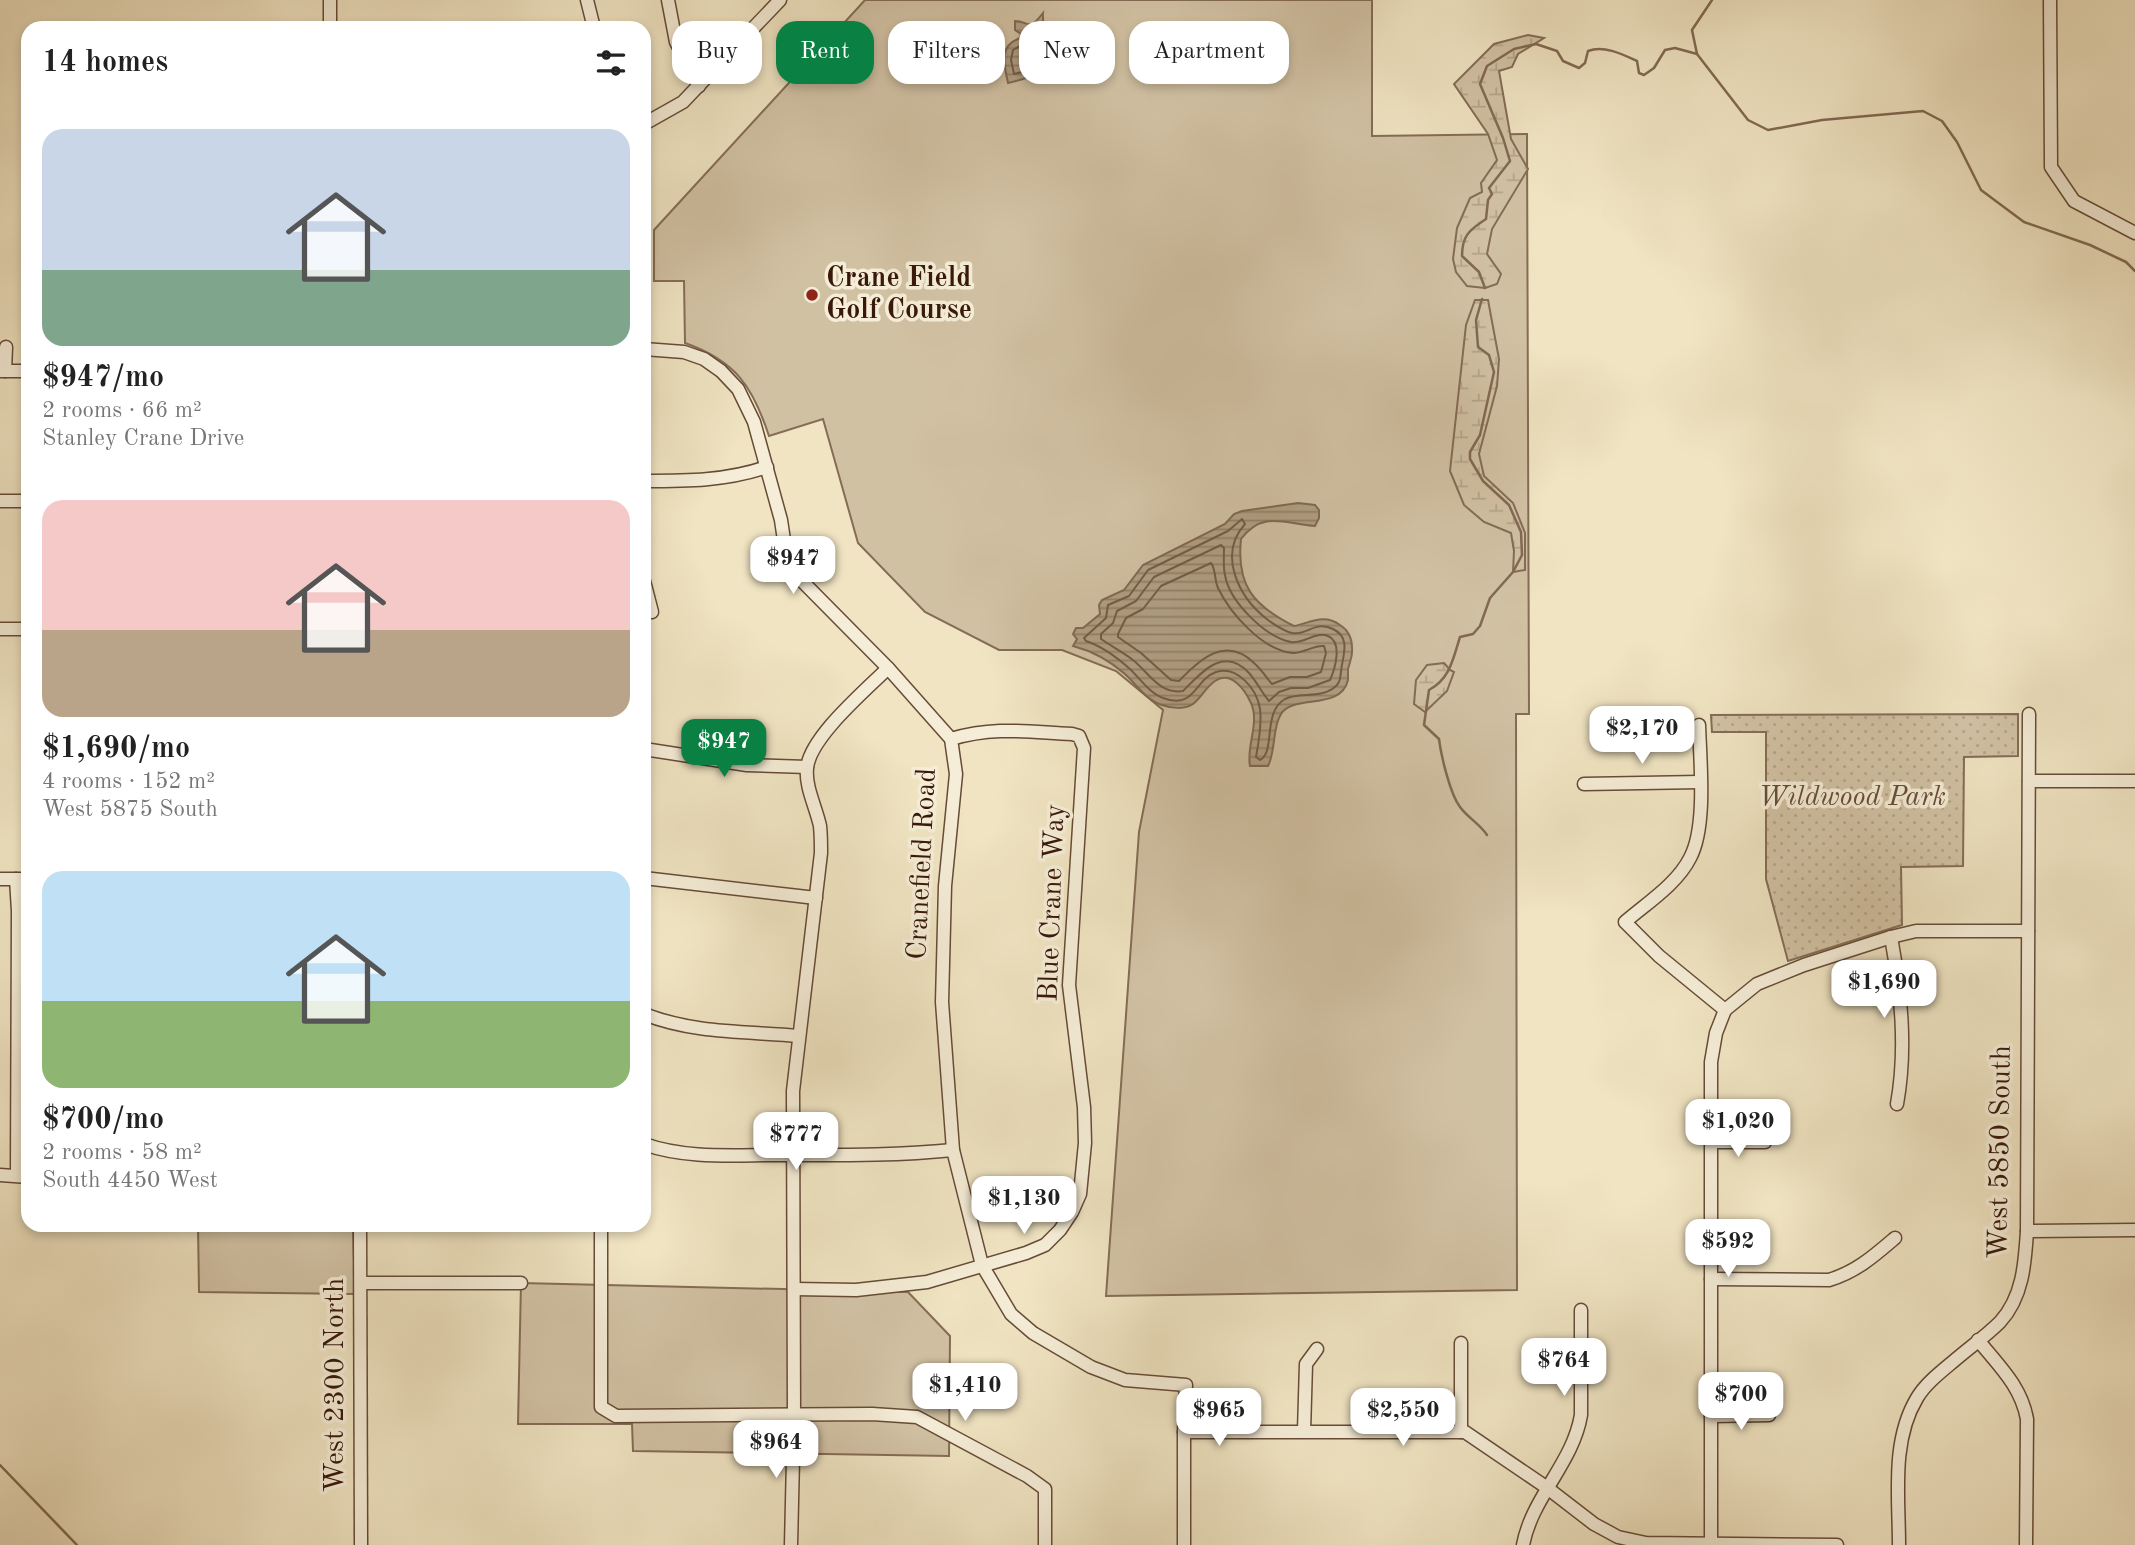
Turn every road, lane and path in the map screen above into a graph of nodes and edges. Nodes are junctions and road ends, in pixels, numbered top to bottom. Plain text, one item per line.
1 (330, 0) edge
2 (587, 0) edge
3 (668, 0) edge
4 (780, 0) edge
5 (2050, 0) edge
6 (330, 21) edge
7 (592, 21) edge
8 (699, 86) junction
9 (651, 120) edge
10 (2135, 233) edge
11 (6, 347) dead end
12 (651, 350) edge
13 (3, 371) edge
14 (21, 371) edge
15 (767, 467) junction
16 (651, 481) edge
17 (0, 501) edge
18 (21, 501) edge
19 (651, 608) edge
20 (652, 612) dead end
21 (0, 629) edge
22 (21, 629) edge
23 (888, 668) junction
24 (2029, 714) dead end
25 (1699, 724) dead end
26 (951, 739) junction
27 (651, 750) edge
28 (807, 767) junction
29 (2029, 781) junction
30 (2135, 781) edge
31 (1700, 782) junction
32 (1584, 784) dead end
33 (0, 879) edge
34 (21, 879) edge
35 (651, 879) edge
36 (21, 887) edge
37 (816, 898) junction
38 (2028, 931) junction
39 (1891, 937) junction
40 (1725, 1010) junction
41 (651, 1017) edge
42 (799, 1035) junction
43 (21, 1070) edge
44 (1897, 1104) dead end
45 (1711, 1142) junction
46 (1765, 1143) dead end
47 (651, 1146) edge
48 (953, 1150) junction
49 (794, 1155) junction
50 (0, 1175) edge
51 (21, 1176) edge
52 (2135, 1230) edge
53 (2027, 1231) junction
54 (360, 1232) edge
55 (601, 1232) edge
56 (1895, 1238) dead end
57 (982, 1265) junction
58 (1711, 1279) junction
59 (361, 1283) junction
60 (521, 1283) dead end
61 (794, 1289) junction
62 (1581, 1310) dead end
63 (1978, 1340) junction
64 (1461, 1343) dead end
65 (1317, 1349) dead end
66 (1769, 1415) dead end
67 (794, 1416) junction
68 (1712, 1416) junction
69 (1304, 1431) junction
70 (1184, 1432) junction
71 (1461, 1432) junction
72 (1546, 1487) junction
73 (1712, 1544) edge
74 (361, 1545) edge
75 (791, 1545) edge
76 (1045, 1545) edge
77 (1184, 1545) edge
78 (1522, 1545) edge
79 (1837, 1545) edge
80 (1899, 1545) edge
81 (2026, 1545) edge

1 - 6 street
2 - 7 street
3 - 8 street
4 - 8 street
5 - 10 street
8 - 9 street
11 - 13 street
12 - 15 street, Cranefield Road
13 - 14 street
15 - 16 street
15 - 23 street, Cranefield Road
17 - 18 street
19 - 20 street
21 - 22 street
23 - 26 street, Cranefield Road
23 - 28 street
24 - 29 street, West 5850 South
25 - 31 street
26 - 48 street, Cranefield Road
26 - 57 street, Blue Crane Way
27 - 28 street
28 - 37 street
29 - 30 street
29 - 38 street, West 5850 South
31 - 32 street
31 - 40 street
33 - 34 street
35 - 37 street
36 - 43 street
37 - 42 street
38 - 39 street
38 - 53 street, West 5850 South
39 - 40 street
39 - 44 street
40 - 45 street
41 - 42 street
42 - 49 street
45 - 46 street
45 - 58 street
47 - 49 street
48 - 49 street
48 - 57 street, Cranefield Road
49 - 61 street
50 - 51 street
52 - 53 street
53 - 63 street, West 5850 South
54 - 59 street, West 2300 North
55 - 67 street
56 - 58 street
57 - 61 street, Blue Crane Way
57 - 70 street, Cranefield Road
58 - 68 street
59 - 60 street
59 - 74 street, West 2300 North
61 - 67 street
62 - 72 street
63 - 80 street, West 5850 South
63 - 81 street
64 - 71 street
65 - 69 street
66 - 68 street
67 - 75 street
67 - 76 street
68 - 73 street
69 - 70 street
69 - 71 street
70 - 77 street
71 - 72 street
72 - 73 street
72 - 78 street
73 - 79 street

